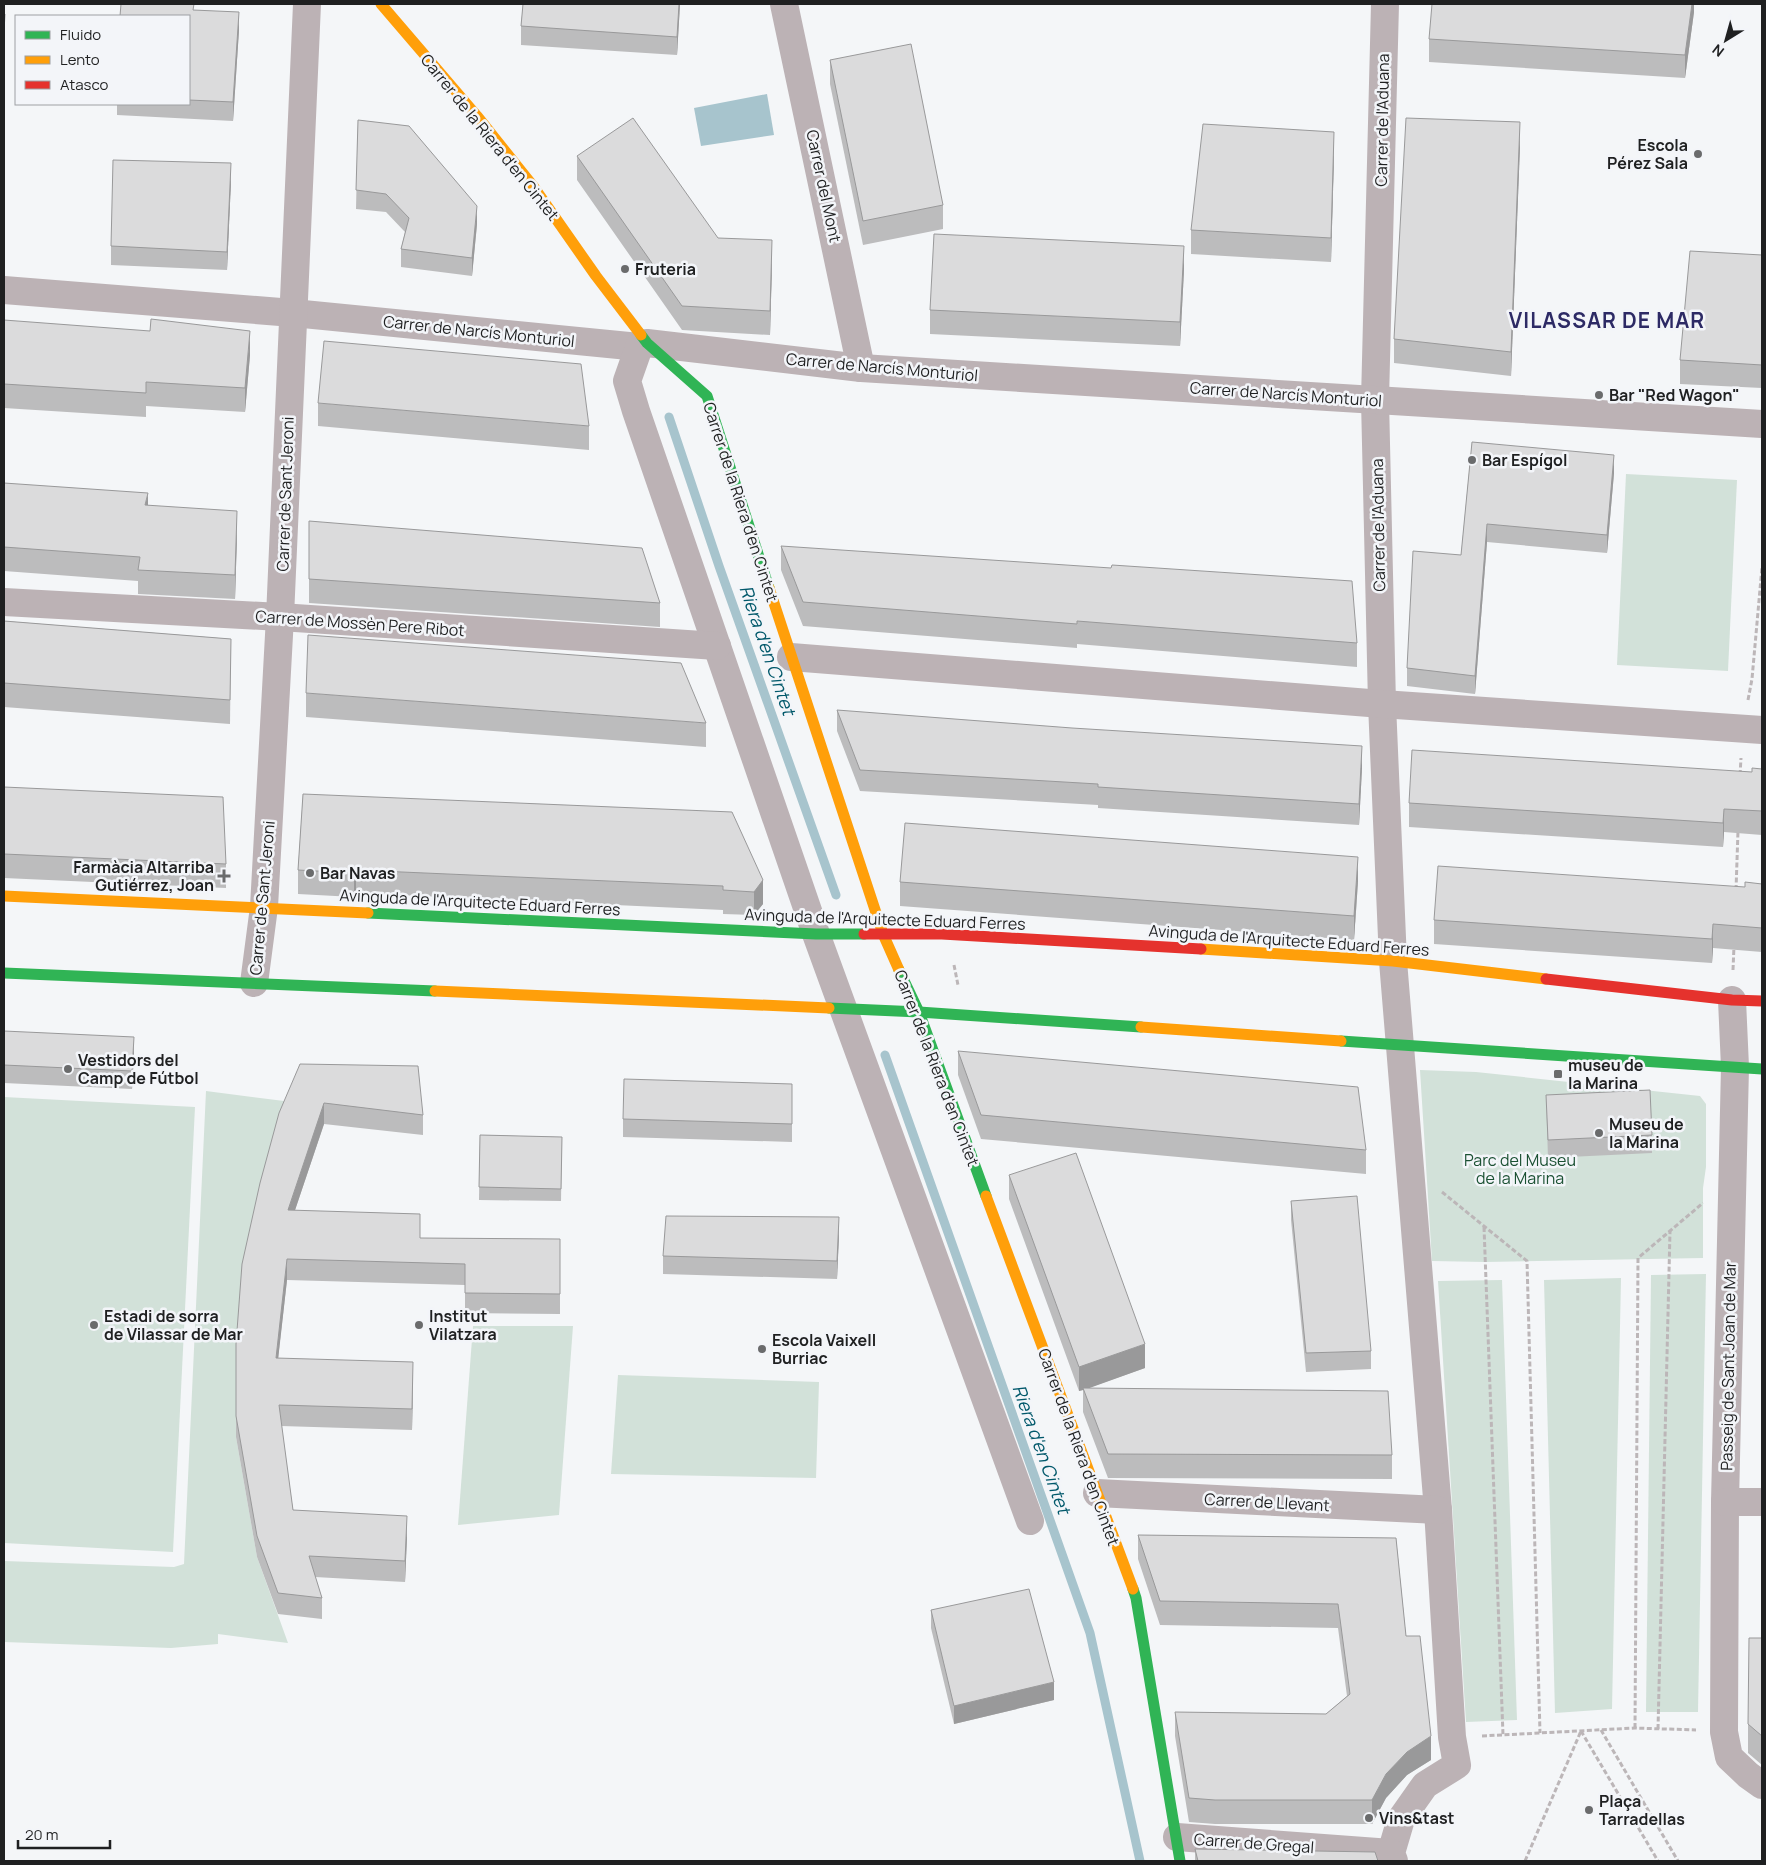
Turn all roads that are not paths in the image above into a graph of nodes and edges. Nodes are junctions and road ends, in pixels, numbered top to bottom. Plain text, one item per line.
1 (381, 4) edge
2 (784, 4) edge
3 (1385, 4) edge
4 (306, 6) edge
5 (4, 290) edge
6 (293, 313) junction
7 (643, 345) junction
8 (862, 368) junction
9 (1374, 400) junction
10 (1762, 424) edge
11 (4, 602) edge
12 (280, 617) junction
13 (717, 646) junction
14 (791, 657) junction
15 (1382, 704) junction
16 (1752, 729) edge
17 (4, 896) edge
18 (264, 908) junction
19 (816, 934) junction
20 (884, 934) junction
21 (1393, 961) junction
22 (4, 973) edge
23 (254, 983) junction
24 (1732, 1000) junction
25 (1762, 1002) edge
26 (843, 1008) junction
27 (919, 1012) junction
28 (1399, 1046) junction
29 (1735, 1067) junction
30 (1762, 1069) edge
31 (1096, 1493) junction
32 (1725, 1502) junction
33 (1762, 1502) edge
34 (1438, 1510) junction
35 (1030, 1521) dead end
36 (1762, 1785) edge
37 (1178, 1849) edge
38 (1392, 1857) edge

1 - 7 street, Carrer de la Riera d'en Cintet
2 - 8 street, Carrer del Mont
3 - 9 street, Carrer de l'Aduana
4 - 6 street, Carrer de Sant Jeroni
5 - 6 street, Carrer de Narcís Monturiol
6 - 7 street, Carrer de Narcís Monturiol
6 - 12 street, Carrer de Sant Jeroni
7 - 8 street, Carrer de Narcís Monturiol
7 - 13 street
7 - 14 street, Carrer de la Riera d'en Cintet
8 - 9 street, Carrer de Narcís Monturiol
9 - 10 street, Carrer de Narcís Monturiol
9 - 15 street, Carrer de l'Aduana
11 - 12 street, Carrer de Mossèn Pere Ribot
12 - 13 street, Carrer de Mossèn Pere Ribot
12 - 18 street, Carrer de Sant Jeroni
13 - 19 street
14 - 15 street
14 - 20 street, Carrer de la Riera d'en Cintet
15 - 16 street
15 - 21 street, Carrer de l'Aduana
17 - 18 street, Avinguda de l'Arquitecte Eduard Ferres
18 - 19 street, Avinguda de l'Arquitecte Eduard Ferres
18 - 23 street, Carrer de Sant Jeroni
19 - 20 street, Avinguda de l'Arquitecte Eduard Ferres
19 - 26 street
20 - 21 street, Avinguda de l'Arquitecte Eduard Ferres
20 - 27 street, Carrer de la Riera d'en Cintet
21 - 24 street, Avinguda de l'Arquitecte Eduard Ferres
21 - 28 street, Carrer de l'Aduana
22 - 23 street
23 - 26 street
24 - 25 street, Avinguda de l'Arquitecte Eduard Ferres
24 - 29 street, Passeig de Sant Joan de Mar
26 - 27 street
26 - 35 street
27 - 28 street
27 - 31 street, Carrer de la Riera d'en Cintet
28 - 29 street
28 - 34 street
29 - 30 street
29 - 32 street, Passeig de Sant Joan de Mar
31 - 34 street, Carrer de Llevant
31 - 37 street, Carrer de la Riera d'en Cintet
32 - 33 street
32 - 36 street, Passeig de Sant Joan de Mar
34 - 38 street
37 - 38 street, Carrer de Gregal

